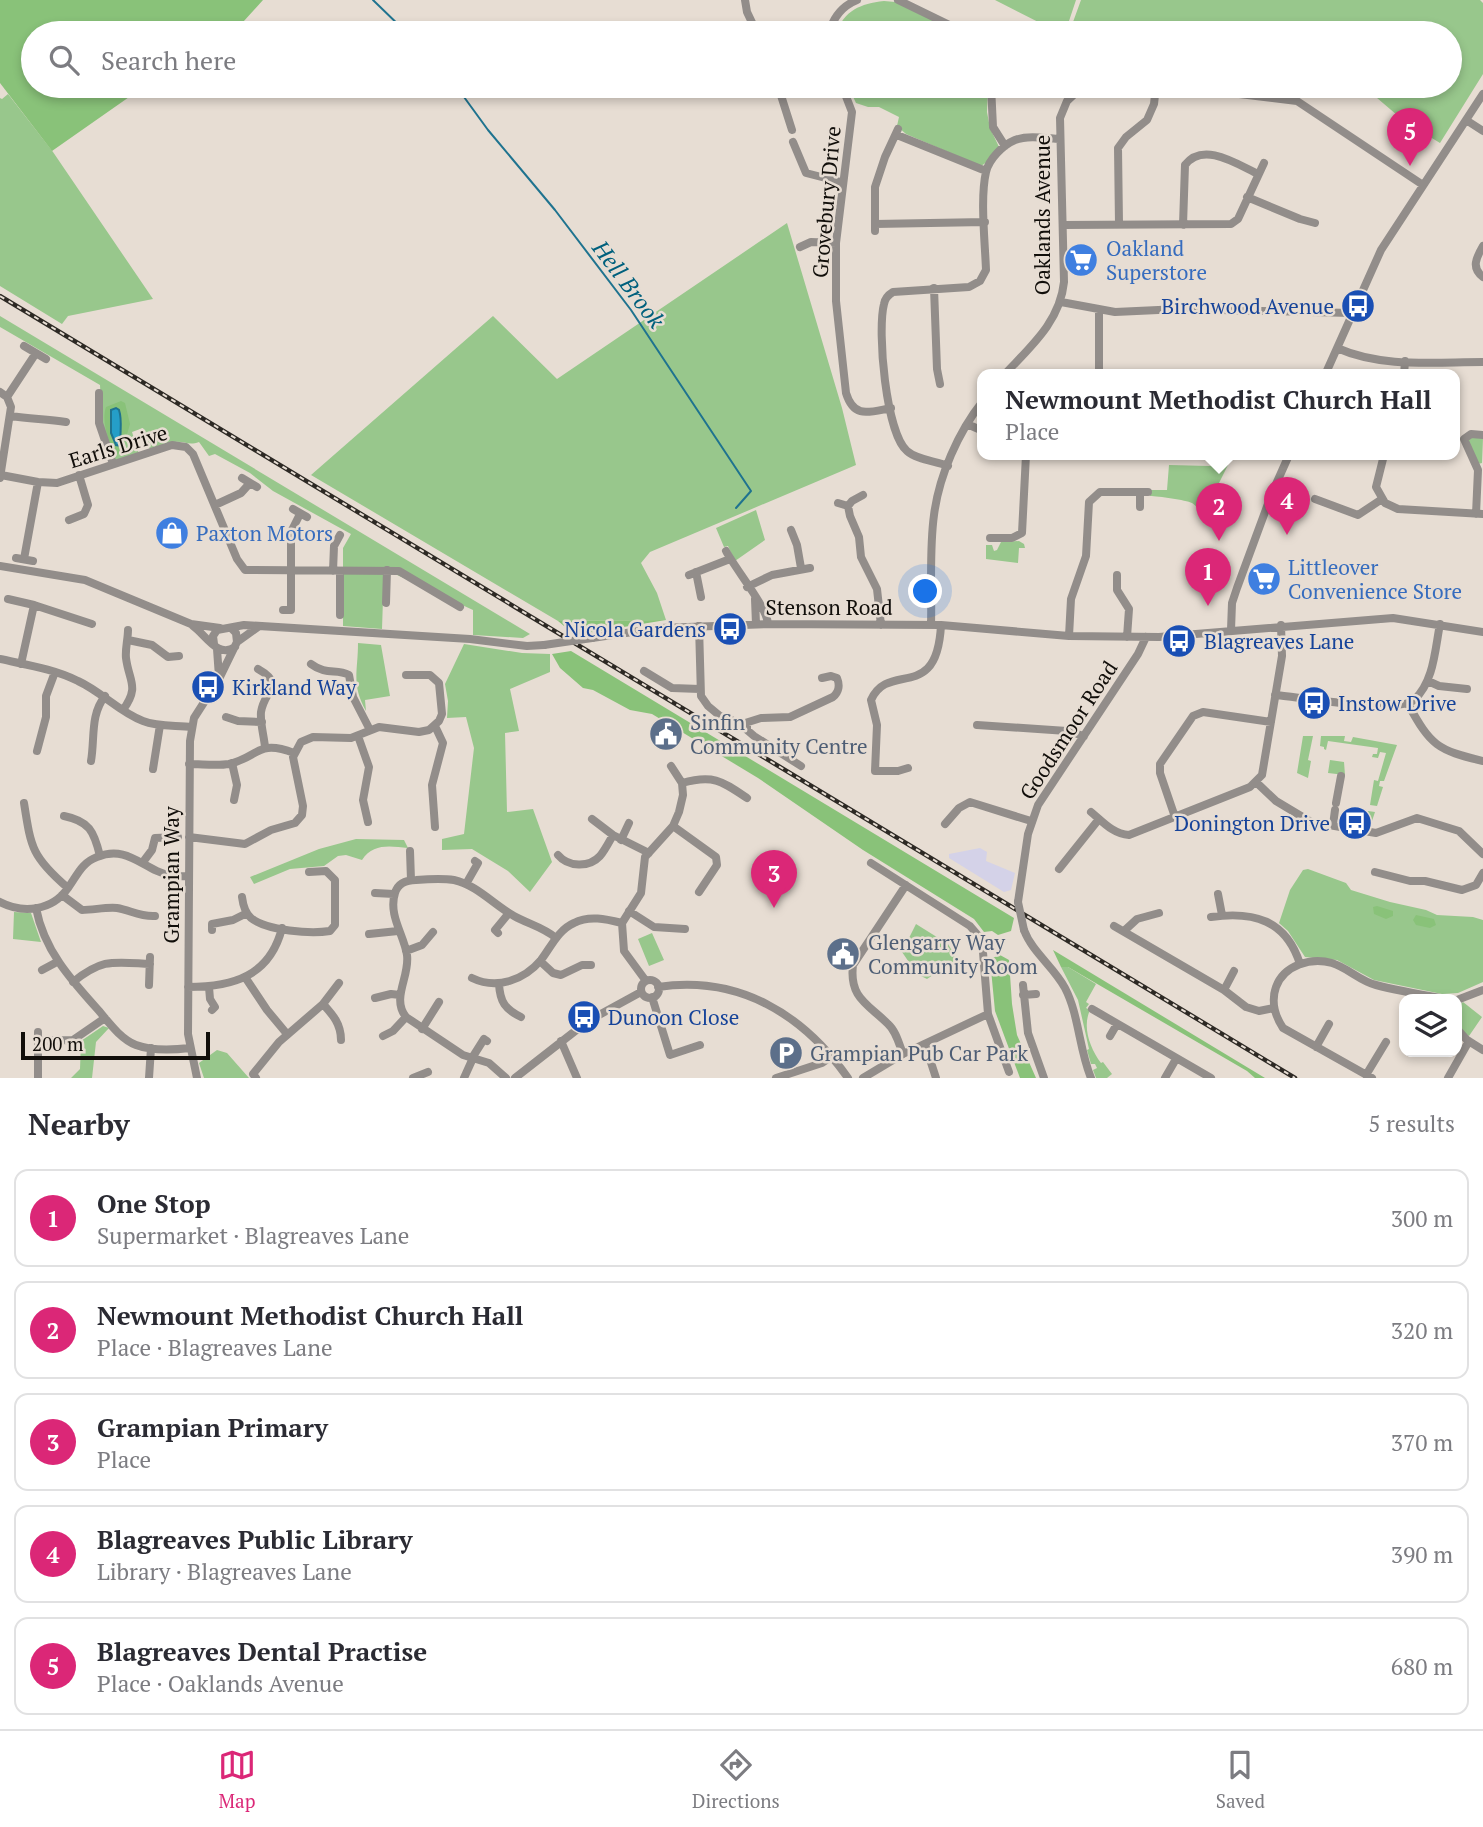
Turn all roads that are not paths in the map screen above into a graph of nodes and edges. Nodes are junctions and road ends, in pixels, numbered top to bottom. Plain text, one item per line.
1 (745, 0) edge
2 (857, 0) edge
3 (898, 0) edge
4 (751, 21) edge
5 (833, 21) edge
6 (941, 21) edge
7 (1483, 94) edge
8 (782, 98) edge
9 (847, 98) edge
10 (992, 98) edge
11 (1069, 98) edge
12 (1155, 98) edge
13 (1272, 98) edge
14 (1466, 120) junction
15 (792, 130) dead end
16 (1483, 131) edge
17 (1059, 139) junction
18 (793, 142) dead end
19 (1005, 146) junction
20 (1264, 163) dead end
21 (986, 171) junction
22 (1258, 174) junction
23 (841, 182) junction
24 (1423, 185) junction
25 (1247, 197) junction
26 (985, 222) junction
27 (1315, 223) dead end
28 (1119, 224) junction
29 (1063, 225) junction
30 (1183, 225) junction
31 (836, 243) junction
32 (1483, 246) edge
33 (800, 247) dead end
34 (1480, 274) edge
35 (934, 288) junction
36 (1061, 302) junction
37 (1099, 310) junction
38 (1351, 313) junction
39 (24, 346) dead end
40 (1337, 348) junction
41 (36, 354) junction
42 (46, 359) dead end
43 (1405, 361) junction
44 (1483, 362) edge
45 (1009, 369) edge
46 (1099, 369) edge
47 (1328, 369) edge
48 (1404, 369) edge
49 (940, 384) dead end
50 (3, 394) edge
51 (102, 399) dead end
52 (891, 408) junction
53 (977, 410) edge
54 (10, 416) junction
55 (61, 424) dead end
56 (967, 424) junction
57 (977, 428) edge
58 (1483, 435) edge
59 (3, 447) edge
60 (1026, 460) edge
61 (1287, 460) edge
62 (1383, 460) edge
63 (113, 464) junction
64 (948, 466) junction
65 (1481, 468) edge
66 (79, 475) junction
67 (1, 476) edge
68 (38, 482) junction
69 (249, 483) dead end
70 (863, 495) dead end
71 (1315, 499) dead end
72 (1382, 499) junction
73 (838, 503) dead end
74 (215, 505) junction
75 (848, 506) junction
76 (1140, 508) dead end
77 (300, 514) dead end
78 (1479, 514) edge
79 (69, 520) dead end
80 (791, 530) dead end
81 (340, 535) dead end
82 (990, 538) dead end
83 (24, 559) dead end
84 (0, 566) edge
85 (387, 570) junction
86 (292, 571) junction
87 (337, 571) junction
88 (1117, 575) dead end
89 (747, 587) junction
90 (701, 597) dead end
91 (8, 599) dead end
92 (755, 599) junction
93 (386, 603) dead end
94 (34, 605) junction
95 (454, 607) dead end
96 (283, 610) dead end
97 (340, 615) dead end
98 (92, 624) dead end
99 (191, 624) junction
100 (756, 624) junction
101 (768, 624) junction
102 (1440, 624) junction
103 (881, 625) junction
104 (931, 625) junction
105 (941, 625) junction
106 (1281, 625) junction
107 (258, 626) junction
108 (699, 626) junction
109 (220, 628) junction
110 (231, 628) junction
111 (128, 630) dead end
112 (1231, 630) junction
113 (1483, 632) edge
114 (1069, 636) junction
115 (1128, 637) junction
116 (1146, 637) junction
117 (128, 640) junction
118 (236, 645) junction
119 (216, 647) junction
120 (179, 656) dead end
121 (0, 659) edge
122 (21, 664) junction
123 (258, 669) dead end
124 (315, 670) dead end
125 (644, 671) dead end
126 (55, 672) junction
127 (412, 678) dead end
128 (822, 678) dead end
129 (219, 680) junction
130 (1428, 681) junction
131 (699, 689) junction
132 (1467, 689) dead end
133 (1275, 695) junction
134 (105, 696) junction
135 (1408, 704) junction
136 (123, 710) junction
137 (226, 717) dead end
138 (262, 722) junction
139 (1271, 722) junction
140 (747, 723) junction
141 (160, 725) junction
142 (435, 726) junction
143 (977, 726) dead end
144 (191, 727) junction
145 (370, 730) junction
146 (358, 736) junction
147 (1084, 736) junction
148 (265, 747) junction
149 (37, 751) dead end
150 (294, 753) junction
151 (91, 761) dead end
152 (1483, 761) edge
153 (232, 763) junction
154 (189, 764) junction
155 (671, 766) dead end
156 (801, 766) dead end
157 (908, 768) dead end
158 (153, 769) dead end
159 (1340, 776) dead end
160 (1256, 782) junction
161 (682, 783) junction
162 (747, 798) dead end
163 (234, 800) dead end
164 (24, 803) dead end
165 (64, 816) dead end
166 (1175, 817) junction
167 (592, 819) dead end
168 (1031, 821) junction
169 (368, 822) dead end
170 (629, 823) dead end
171 (945, 824) dead end
172 (1333, 825) junction
173 (673, 826) junction
174 (435, 827) dead end
175 (153, 828) dead end
176 (612, 835) junction
177 (178, 837) dead end
178 (189, 837) junction
179 (155, 838) junction
180 (621, 840) junction
181 (410, 851) dead end
182 (649, 853) junction
183 (1483, 854) edge
184 (558, 855) dead end
185 (100, 856) junction
186 (475, 861) dead end
187 (143, 862) junction
188 (871, 863) dead end
189 (1059, 869) dead end
190 (309, 872) dead end
191 (1375, 872) dead end
192 (1483, 873) edge
193 (189, 876) junction
194 (411, 880) junction
195 (466, 884) junction
196 (906, 885) junction
197 (65, 892) junction
198 (699, 892) dead end
199 (375, 893) dead end
200 (394, 894) junction
201 (1217, 894) dead end
202 (242, 897) dead end
203 (0, 902) edge
204 (36, 908) junction
205 (629, 911) junction
206 (247, 913) junction
207 (509, 913) junction
208 (1159, 913) dead end
209 (1222, 915) junction
210 (155, 916) dead end
211 (1211, 916) dead end
212 (622, 923) junction
213 (681, 926) dead end
214 (1114, 926) dead end
215 (282, 928) junction
216 (212, 930) dead end
217 (398, 931) junction
218 (1124, 931) junction
219 (433, 932) dead end
220 (498, 933) dead end
221 (369, 934) dead end
222 (556, 938) junction
223 (406, 951) junction
224 (540, 961) junction
225 (57, 962) junction
226 (1300, 964) junction
227 (591, 965) dead end
228 (42, 970) dead end
229 (1234, 971) dead end
230 (244, 977) junction
231 (472, 978) dead end
232 (646, 981) junction
233 (73, 982) junction
234 (339, 983) dead end
235 (499, 984) junction
236 (149, 985) dead end
237 (658, 986) junction
238 (188, 987) junction
239 (209, 987) junction
240 (1224, 990) junction
241 (1483, 990) edge
242 (641, 992) junction
243 (1036, 994) dead end
244 (1420, 994) edge
245 (400, 995) junction
246 (652, 997) junction
247 (375, 998) dead end
248 (1462, 998) edge
249 (439, 1002) dead end
250 (323, 1004) junction
251 (1274, 1008) junction
252 (1092, 1009) dead end
253 (212, 1010) dead end
254 (988, 1014) junction
255 (406, 1017) junction
256 (521, 1017) dead end
257 (105, 1018) junction
258 (1117, 1024) junction
259 (1329, 1024) dead end
260 (422, 1029) junction
261 (287, 1034) junction
262 (1462, 1035) edge
263 (383, 1036) dead end
264 (1110, 1036) dead end
265 (341, 1040) dead end
266 (487, 1041) dead end
267 (561, 1041) junction
268 (1468, 1041) junction
269 (1386, 1042) dead end
270 (925, 1044) junction
271 (700, 1045) dead end
272 (1315, 1047) junction
273 (152, 1048) junction
274 (190, 1048) junction
275 (1483, 1050) edge
276 (903, 1054) junction
277 (832, 1056) junction
278 (473, 1058) junction
279 (1176, 1059) junction
280 (428, 1072) dead end
281 (1009, 1072) dead end
282 (1090, 1076) edge
283 (1369, 1076) edge
284 (38, 1078) edge
285 (149, 1078) edge
286 (197, 1078) edge
287 (256, 1078) edge
288 (413, 1078) edge
289 (464, 1078) edge
290 (506, 1078) edge
291 (515, 1078) edge
292 (577, 1078) edge
293 (776, 1078) edge
294 (848, 1078) edge
295 (863, 1078) edge
296 (936, 1078) edge
297 (1044, 1078) edge
298 (1079, 1078) edge
299 (1165, 1078) edge
300 (1211, 1078) edge
301 (1448, 1078) edge

1 - 4 street
2 - 5 street
3 - 6 street
7 - 14 street
8 - 15 street
9 - 23 street, Grovebury Drive
10 - 19 street
11 - 17 street, Oaklands Avenue
12 - 28 street
13 - 24 street
14 - 16 street
14 - 24 street
17 - 19 street
17 - 29 street, Oaklands Avenue
18 - 23 street
19 - 21 street
20 - 22 street
21 - 26 street
21 - 26 street
22 - 25 street
22 - 30 street
23 - 31 street, Grovebury Drive
24 - 38 street
25 - 27 street
25 - 30 street
26 - 35 street
28 - 29 street
28 - 30 street
29 - 36 street, Oaklands Avenue
31 - 33 street
31 - 52 street, Grovebury Drive
32 - 34 street
35 - 49 street
35 - 52 street
36 - 37 street
36 - 45 street, Oaklands Avenue
37 - 38 street
37 - 46 street
38 - 40 street
39 - 41 street
40 - 43 street
40 - 47 street
41 - 42 street
41 - 50 street
43 - 44 street
43 - 48 street
50 - 54 street
51 - 63 street
52 - 64 street
53 - 56 street
54 - 55 street
54 - 59 street
56 - 57 street
56 - 64 street
58 - 65 street
59 - 67 street
60 - 82 street
61 - 112 street
62 - 72 street
63 - 66 street, Earls Drive
63 - 74 street, Earls Drive
64 - 104 street
65 - 78 street
66 - 68 street, Earls Drive
66 - 79 street
67 - 68 street, Earls Drive
68 - 83 street
69 - 74 street
70 - 75 street
71 - 72 street
72 - 78 street
73 - 75 street
74 - 86 street, Earls Drive
75 - 103 street
76 - 114 street
77 - 86 street
80 - 89 street
81 - 87 street
84 - 99 street
85 - 87 street, Earls Drive
85 - 93 street
85 - 95 street, Earls Drive
86 - 87 street, Earls Drive
86 - 96 street
87 - 97 street
88 - 115 street
89 - 90 street
89 - 92 street
91 - 94 street
92 - 100 street
92 - 101 street
94 - 98 street
94 - 122 street
99 - 109 street
99 - 119 street
100 - 101 street, Stenson Road
100 - 108 street, Stenson Road
101 - 103 street, Stenson Road
102 - 106 street, Stenson Road
102 - 113 street, Stenson Road
102 - 130 street
103 - 104 street, Stenson Road
104 - 105 street, Stenson Road
105 - 114 street, Stenson Road
105 - 157 street
106 - 112 street, Stenson Road
106 - 133 street
107 - 108 street, Stenson Road, bridge
107 - 110 street, Stenson Road
107 - 118 street
108 - 131 street
109 - 110 street
109 - 119 street
110 - 118 street
111 - 117 street
112 - 116 street, Stenson Road
114 - 115 street, Stenson Road
115 - 116 street, Stenson Road
116 - 147 street, Goodsmoor Road
117 - 120 street
117 - 136 street
118 - 119 street
118 - 129 street, Grampian Way
119 - 129 street
121 - 122 street
122 - 126 street
123 - 138 street
124 - 145 street
125 - 131 street
126 - 134 street
126 - 149 street
127 - 142 street
128 - 140 street
129 - 144 street, Grampian Way
130 - 132 street
130 - 135 street
131 - 140 street
133 - 135 street
133 - 139 street
134 - 136 street
134 - 151 street
135 - 152 street
136 - 141 street
137 - 138 street
138 - 148 street
139 - 160 street
139 - 166 street
140 - 156 street
141 - 144 street
141 - 158 street
142 - 145 street
142 - 174 street
143 - 147 street
144 - 154 street, Grampian Way
145 - 146 street
146 - 150 street
146 - 169 street
147 - 168 street, Goodsmoor Road
148 - 150 street
148 - 153 street
150 - 178 street
153 - 154 street
153 - 163 street
154 - 178 street, Grampian Way
155 - 161 street
159 - 172 street
160 - 166 street
160 - 172 street
161 - 162 street
161 - 173 street
164 - 197 street
165 - 185 street
166 - 189 street
167 - 176 street
168 - 171 street
168 - 282 street, Goodsmoor Road, bridge
170 - 180 street
172 - 183 street
173 - 182 street
173 - 198 street
175 - 179 street
176 - 180 street
176 - 184 street
177 - 179 street
178 - 193 street, Grampian Way
179 - 187 street
180 - 182 street
181 - 194 street
182 - 205 street
185 - 187 street
185 - 197 street
186 - 195 street
187 - 193 street
188 - 196 street
190 - 215 street
191 - 192 street
193 - 238 street, Grampian Way
194 - 195 street
194 - 200 street
195 - 207 street
196 - 254 street
196 - 276 street
197 - 204 street
197 - 210 street
199 - 200 street
200 - 217 street
201 - 209 street
202 - 206 street
203 - 204 street
204 - 225 street
205 - 212 street
205 - 213 street
206 - 215 street
206 - 216 street
207 - 220 street
207 - 222 street
208 - 218 street
209 - 211 street
209 - 226 street
212 - 222 street
212 - 232 street
214 - 218 street
215 - 230 street
217 - 221 street
217 - 223 street
218 - 240 street
219 - 223 street
222 - 224 street
223 - 245 street
224 - 227 street
224 - 235 street
225 - 228 street
225 - 233 street
226 - 244 street
226 - 251 street
229 - 240 street
230 - 239 street
230 - 261 street
231 - 235 street
232 - 237 street
232 - 242 street
233 - 236 street
233 - 257 street
234 - 250 street
235 - 256 street
237 - 246 street
237 - 277 street
238 - 239 street
238 - 274 street, Grampian Way
239 - 253 street
240 - 251 street
241 - 248 street
242 - 246 street
242 - 267 street
243 - 297 street
245 - 247 street
245 - 255 street
246 - 271 street
249 - 260 street
250 - 261 street
250 - 265 street
251 - 272 street
252 - 258 street
254 - 270 street
254 - 281 street
255 - 260 street
255 - 263 street
257 - 273 street
257 - 284 street
258 - 264 street
258 - 279 street
259 - 272 street
260 - 278 street
261 - 287 street
262 - 268 street
266 - 278 street
267 - 291 street
267 - 292 street
268 - 275 street
268 - 301 street
269 - 283 street
270 - 276 street
270 - 296 street
272 - 283 street
273 - 274 street
273 - 285 street
274 - 286 street, Grampian Way
276 - 295 street
277 - 293 street
277 - 294 street
278 - 289 street
278 - 290 street
279 - 299 street
279 - 300 street
280 - 288 street
282 - 298 street

